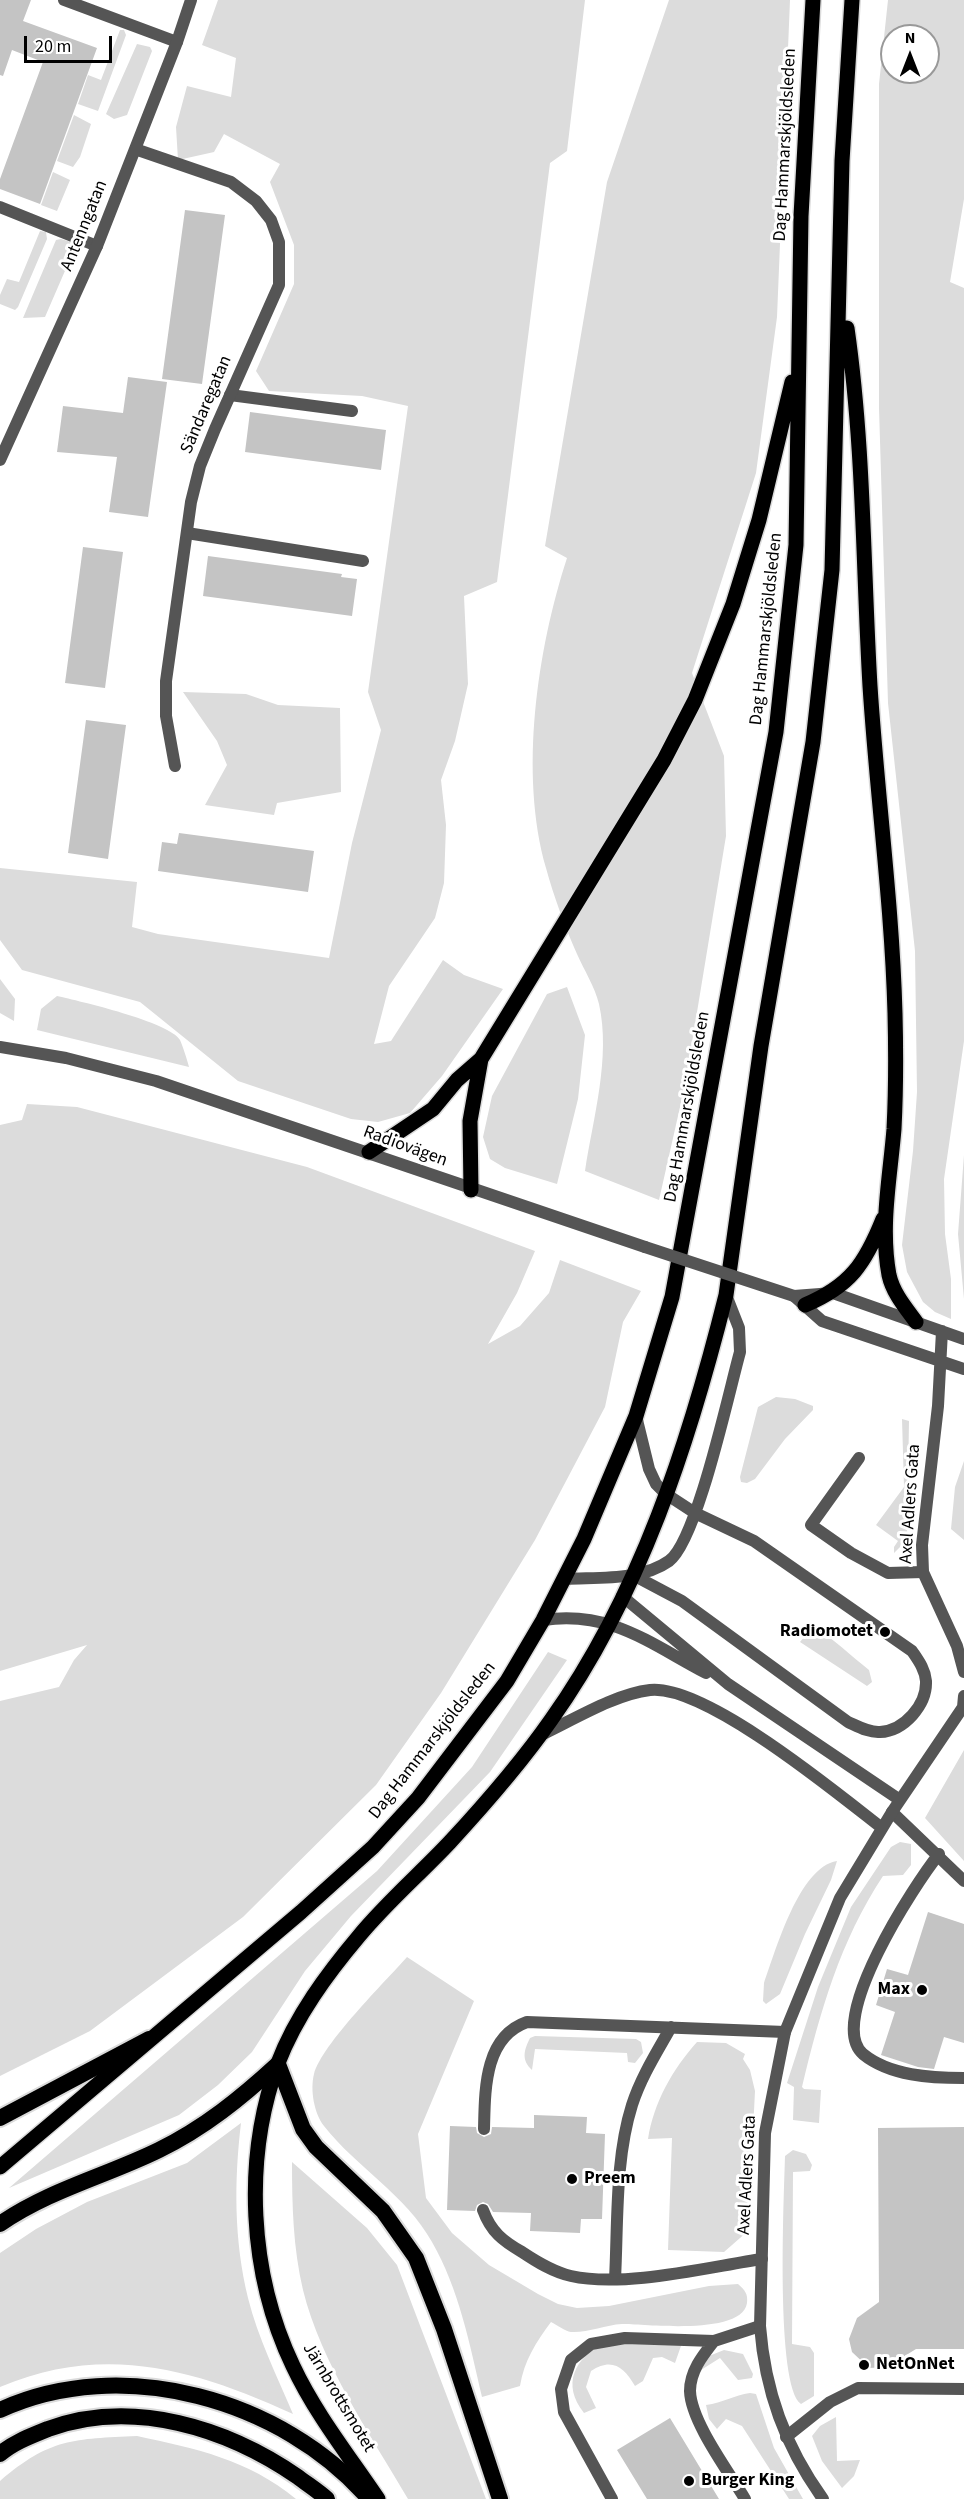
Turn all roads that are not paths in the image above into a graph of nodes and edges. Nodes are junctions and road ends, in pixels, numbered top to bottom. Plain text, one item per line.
1 (64, 0) edge
2 (191, 0) edge
3 (813, 0) edge
4 (852, 0) edge
5 (177, 42) junction
6 (135, 149) junction
7 (0, 207) edge
8 (97, 246) junction
9 (841, 290) junction
10 (798, 356) junction
11 (230, 395) junction
12 (352, 411) dead end
13 (4, 445) edge
14 (0, 460) edge
15 (187, 533) junction
16 (363, 561) dead end
17 (175, 766) dead end
18 (0, 1047) edge
19 (481, 1059) junction
20 (369, 1152) junction
21 (471, 1190) junction
22 (884, 1216) junction
23 (833, 1293) junction
24 (726, 1295) junction
25 (799, 1301) junction
26 (916, 1322) junction
27 (942, 1331) junction
28 (964, 1339) edge
29 (940, 1361) junction
30 (964, 1369) edge
31 (636, 1416) junction
32 (859, 1458) dead end
33 (666, 1494) junction
34 (695, 1513) junction
35 (923, 1572) junction
36 (633, 1575) junction
37 (566, 1580) junction
38 (622, 1596) junction
39 (543, 1620) junction
40 (610, 1622) junction
41 (964, 1672) edge
42 (728, 1684) junction
43 (964, 1696) edge
44 (541, 1735) junction
45 (900, 1800) junction
46 (892, 1812) junction
47 (882, 1828) junction
48 (939, 1854) junction
49 (964, 1881) edge
50 (671, 2026) junction
51 (785, 2032) junction
52 (149, 2039) junction
53 (278, 2064) junction
54 (964, 2078) edge
55 (0, 2118) edge
56 (484, 2129) dead end
57 (0, 2168) edge
58 (483, 2210) dead end
59 (0, 2224) edge
60 (762, 2259) junction
61 (615, 2279) junction
62 (760, 2326) junction
63 (714, 2340) junction
64 (964, 2389) edge
65 (0, 2410) edge
66 (786, 2437) junction
67 (0, 2454) edge
68 (327, 2499) edge
69 (369, 2499) edge
70 (378, 2499) edge
71 (500, 2499) edge
72 (612, 2499) edge
73 (745, 2499) edge
74 (823, 2499) edge

1 - 5 street
2 - 5 street, Antenngatan
3 - 10 main road, Dag Hammarskjöldsleden
4 - 9 main road
5 - 6 street, Antenngatan
6 - 8 street, Antenngatan
6 - 11 street, Sändaregatan
7 - 8 street
8 - 13 street, Antenngatan
9 - 22 main road
9 - 24 main road
10 - 19 main road
10 - 31 main road, Dag Hammarskjöldsleden
11 - 12 street
11 - 15 street, Sändaregatan
13 - 14 street, Antenngatan
15 - 16 street
15 - 17 street, Sändaregatan
18 - 20 street, Radiovägen
19 - 20 main road
19 - 21 main road
20 - 21 street, Radiovägen
21 - 25 street, Radiovägen, bridge
22 - 23 main road
22 - 26 main road
23 - 25 main road
23 - 26 street
24 - 33 main road
24 - 34 street
25 - 29 street, Radiovägen
26 - 27 street
27 - 28 street
27 - 29 street, Axel Adlers Gata
29 - 30 street, Radiovägen
29 - 35 street, Axel Adlers Gata
31 - 33 street
31 - 37 main road, Dag Hammarskjöldsleden
32 - 35 street
33 - 34 street
33 - 36 main road
34 - 36 street
34 - 36 street
35 - 41 street, Axel Adlers Gata
36 - 37 street
36 - 38 main road
37 - 39 main road, Dag Hammarskjöldsleden
38 - 40 main road
38 - 42 street
39 - 40 street
39 - 52 main road, Dag Hammarskjöldsleden
40 - 42 street
40 - 44 main road
42 - 45 street
43 - 45 street, Axel Adlers Gata
44 - 47 street
44 - 53 main road
45 - 46 street, Axel Adlers Gata
46 - 47 street, Axel Adlers Gata
46 - 48 street
47 - 51 street, Axel Adlers Gata
48 - 49 street
48 - 54 street
50 - 51 street
50 - 56 street
50 - 61 street
51 - 60 street, Axel Adlers Gata
52 - 55 highway
52 - 57 main road
53 - 59 highway
53 - 70 main road, Järnbrottsmotet
53 - 71 highway
58 - 61 street
60 - 61 street
60 - 62 street, Axel Adlers Gata
62 - 63 street
62 - 66 street, Axel Adlers Gata
63 - 72 street
63 - 73 street
64 - 66 street
65 - 69 highway
66 - 74 street, Axel Adlers Gata
67 - 68 highway

